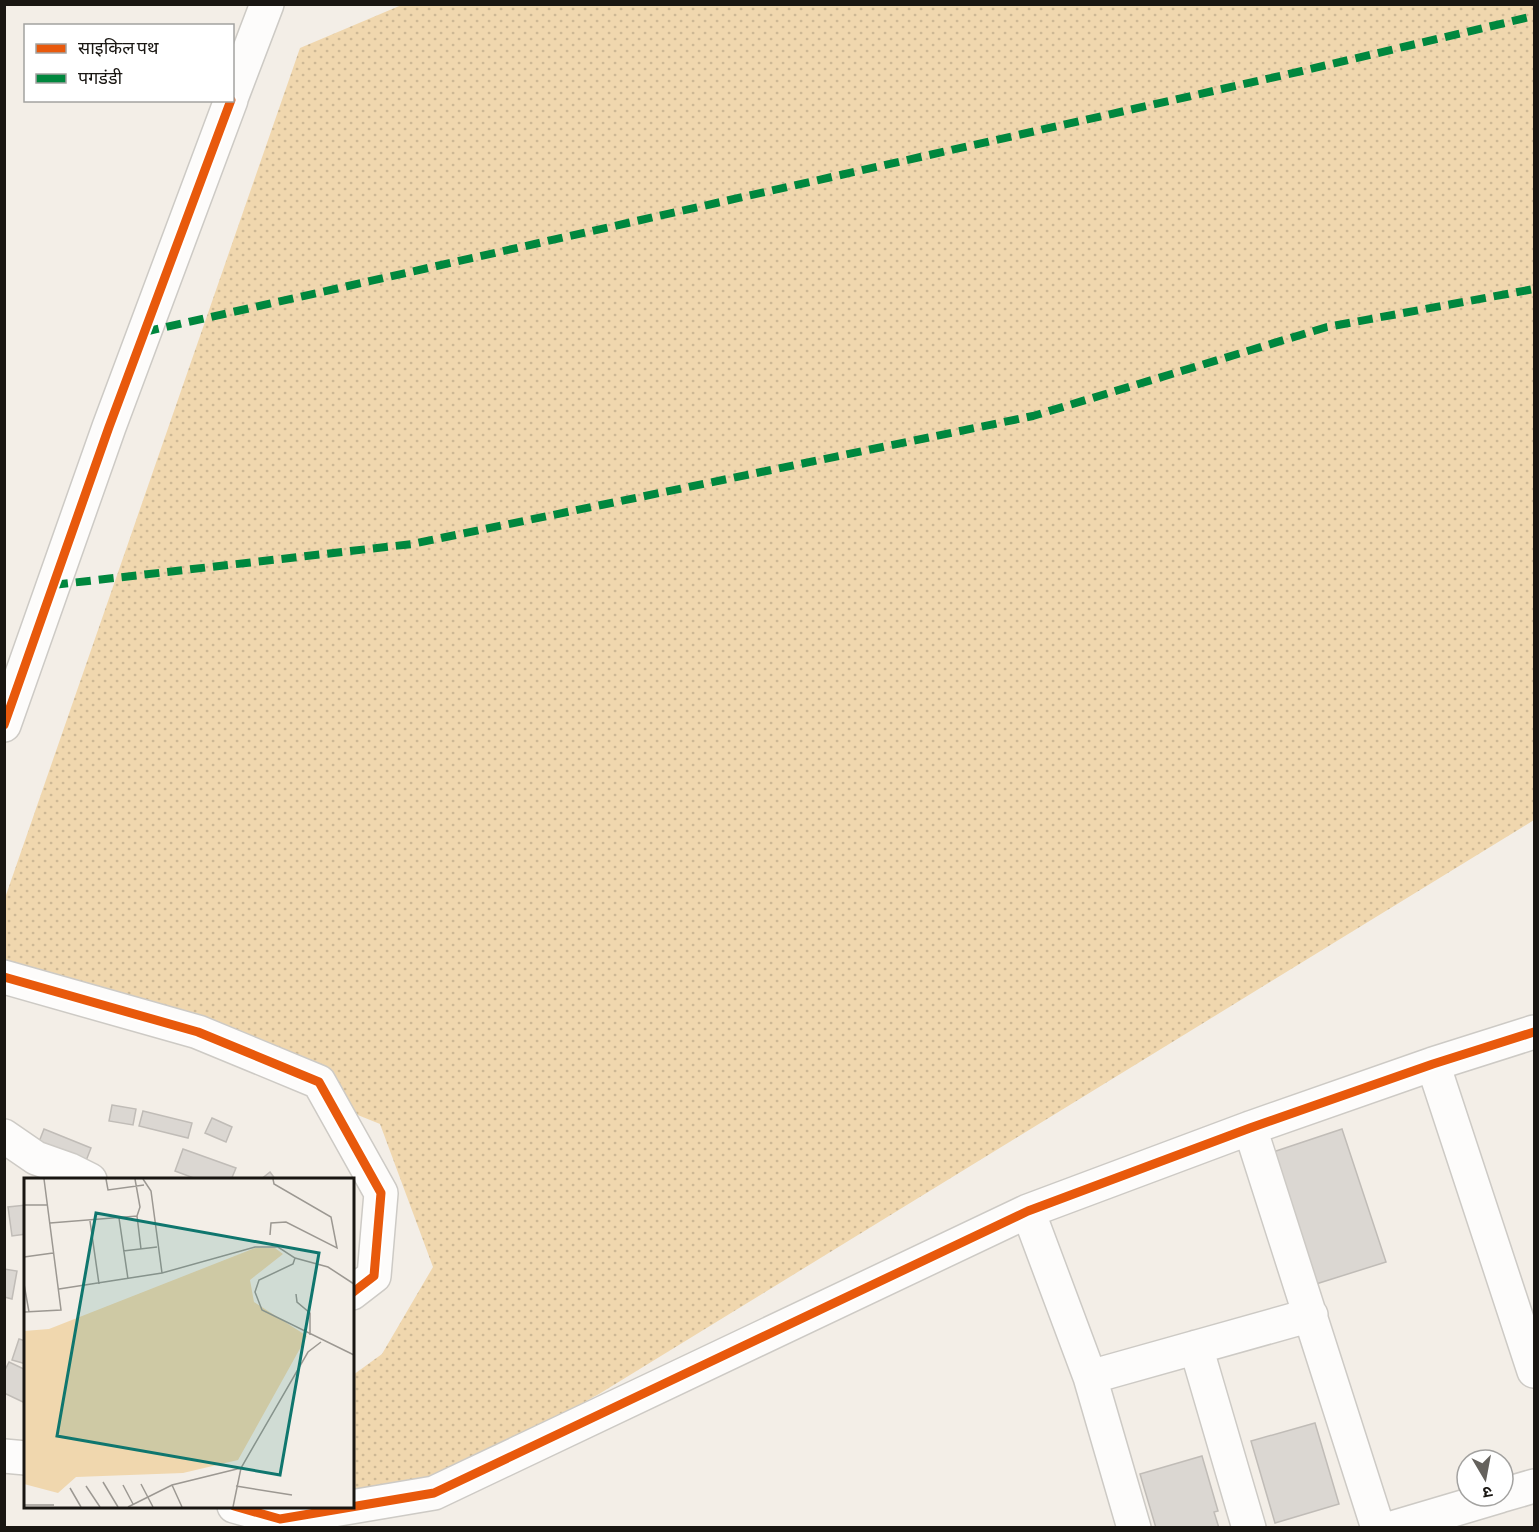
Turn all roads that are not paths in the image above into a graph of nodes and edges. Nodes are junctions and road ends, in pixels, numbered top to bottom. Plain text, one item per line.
1 (267, 4) edge
2 (234, 91) edge
3 (230, 102) edge
4 (4, 725) edge
5 (4, 977) edge
6 (1534, 1032) edge
7 (1433, 1064) junction
8 (1251, 1128) junction
9 (4, 1136) edge
10 (88, 1178) edge
11 (1028, 1211) junction
12 (354, 1291) edge
13 (1311, 1316) junction
14 (1196, 1347) junction
15 (1534, 1371) edge
16 (1090, 1377) junction
17 (4, 1456) edge
18 (24, 1458) edge
19 (1534, 1486) edge
20 (1515, 1492) edge
21 (354, 1507) edge
22 (241, 1508) edge
23 (345, 1508) edge
24 (1459, 1508) edge
25 (1134, 1527) edge
26 (1249, 1527) edge
27 (1378, 1527) edge
28 (1392, 1527) edge

1 - 2 street
3 - 4 street
5 - 12 street
6 - 7 street
7 - 8 street
7 - 15 street
8 - 11 street
8 - 13 street
9 - 10 street
11 - 16 street
11 - 21 street
13 - 14 street
13 - 27 street
14 - 16 street
14 - 26 street
16 - 25 street
17 - 18 street
19 - 20 street
22 - 23 street
24 - 28 street

